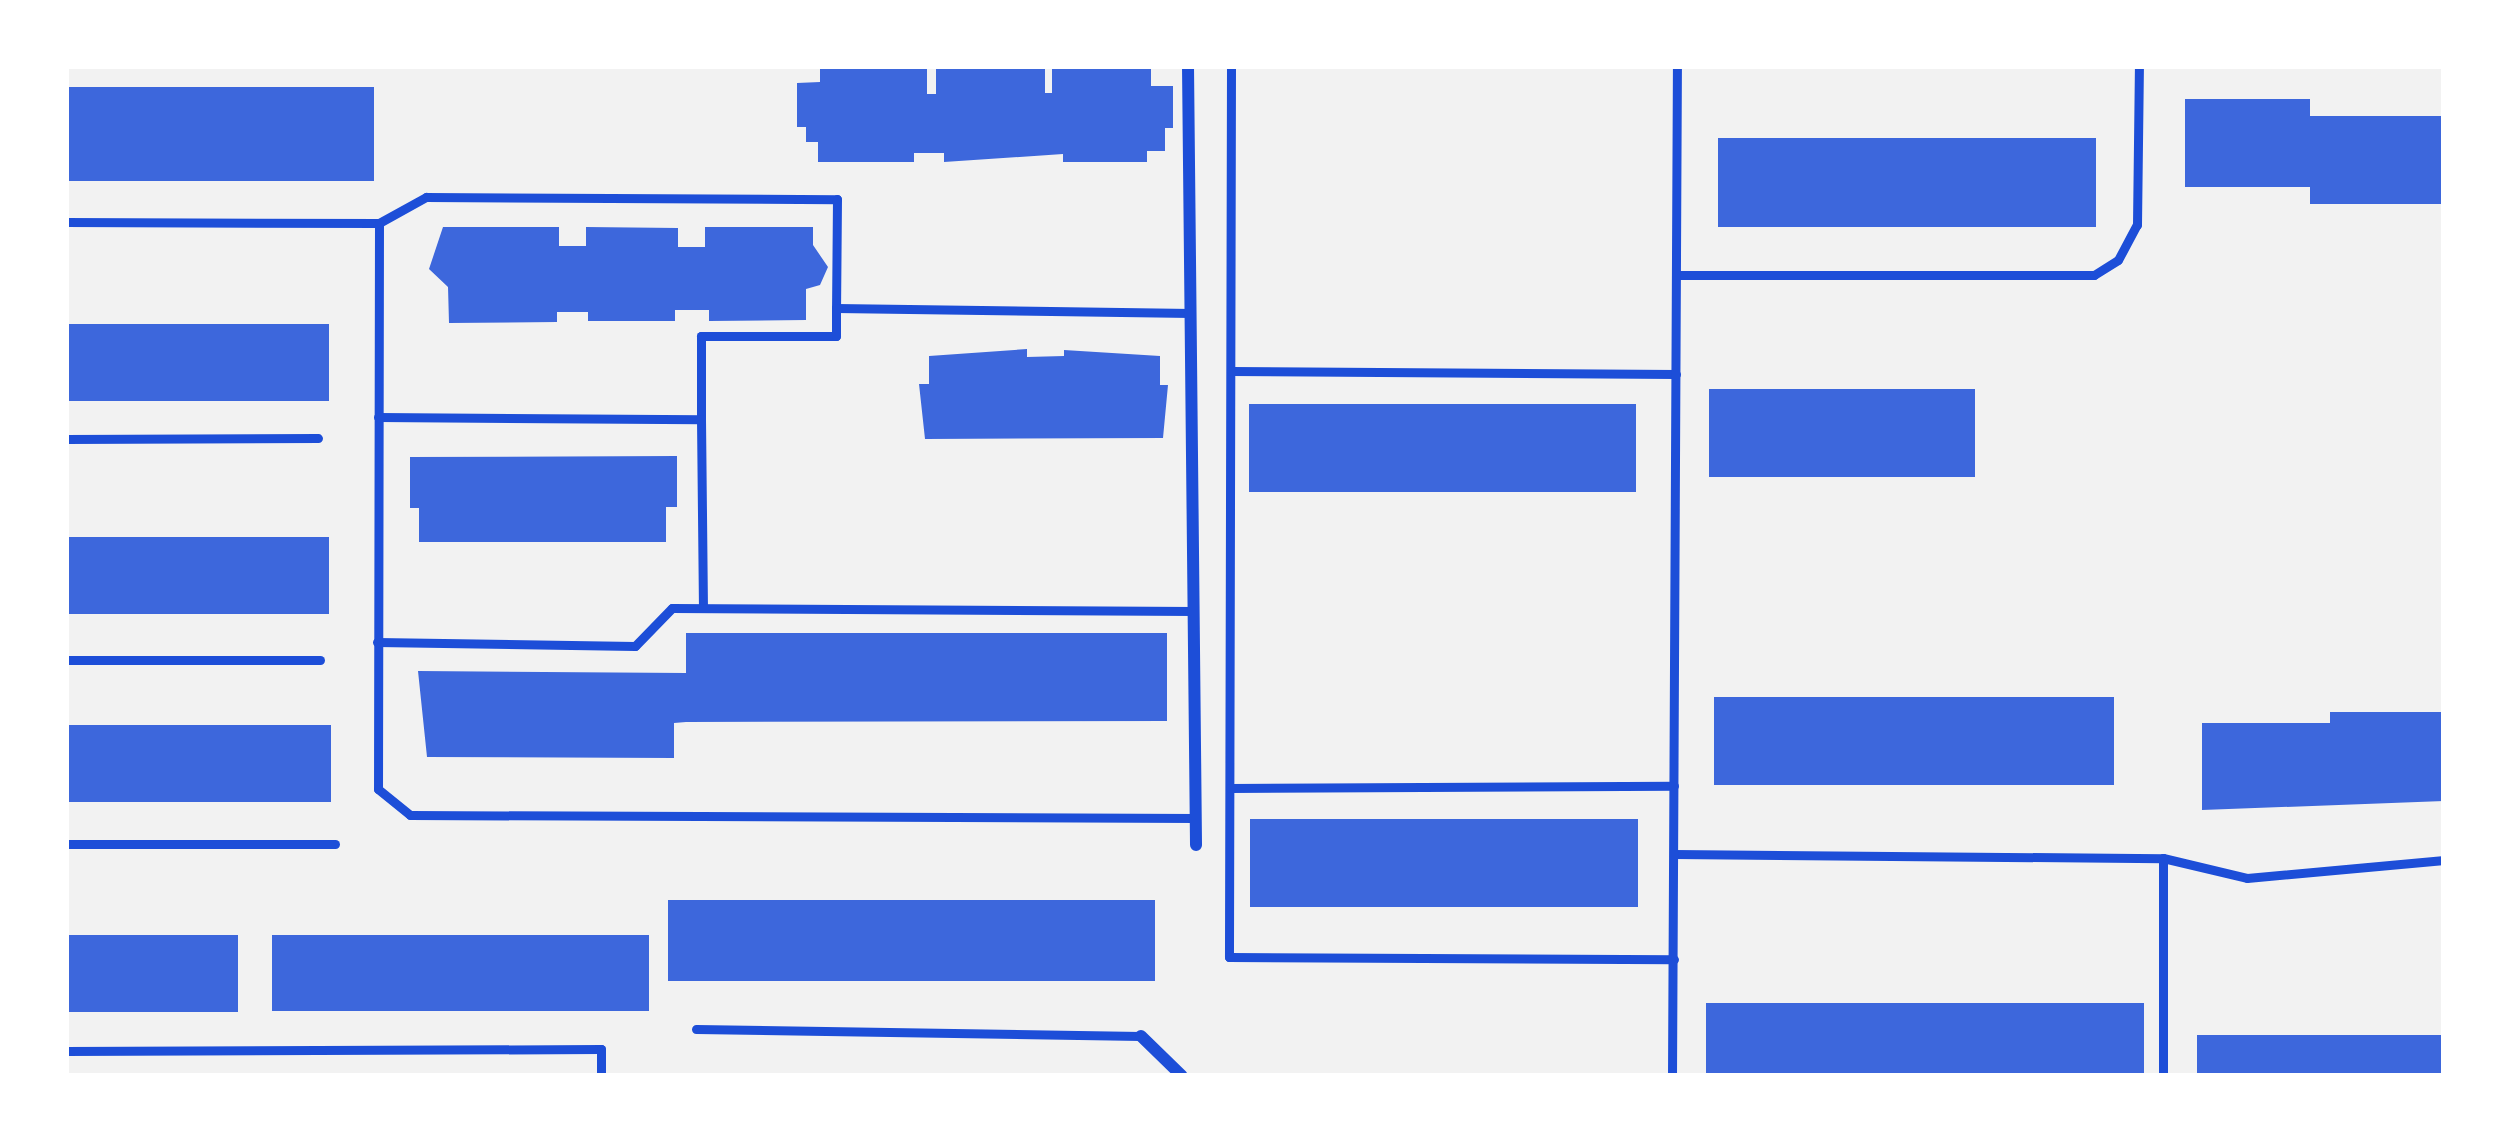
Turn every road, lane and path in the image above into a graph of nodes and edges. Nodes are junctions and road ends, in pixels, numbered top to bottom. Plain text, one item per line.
1 (1188, 66) edge
2 (1231, 66) edge
3 (1677, 66) edge
4 (2139, 66) edge
5 (66, 222) edge
6 (380, 223) junction
7 (1677, 275) junction
8 (836, 308) junction
9 (1191, 313) junction
10 (1231, 371) junction
11 (1676, 374) junction
12 (378, 417) junction
13 (701, 419) junction
14 (318, 438) dead end
15 (66, 439) edge
16 (703, 608) junction
17 (1194, 611) junction
18 (377, 642) junction
19 (320, 659) dead end
20 (66, 660) edge
21 (1674, 786) junction
22 (1230, 788) junction
23 (1196, 818) junction
24 (66, 844) edge
25 (335, 844) dead end
26 (1196, 845) dead end
27 (1674, 854) junction
28 (2163, 858) junction
29 (2444, 860) edge
30 (1674, 959) junction
31 (696, 1029) dead end
32 (1141, 1036) joint
33 (66, 1051) edge
34 (601, 1076) edge
35 (1182, 1076) edge
36 (1672, 1076) edge
37 (2163, 1076) edge

1 - 9 street
2 - 10 lane
3 - 7 lane
4 - 7 lane
5 - 6 lane
6 - 8 lane
6 - 12 lane
7 - 11 lane
8 - 9 lane
8 - 13 lane
9 - 17 street
10 - 11 lane
10 - 22 lane
11 - 21 lane
12 - 13 lane
12 - 18 lane
13 - 16 lane
14 - 15 lane
16 - 17 lane
16 - 18 lane
17 - 23 street
18 - 23 lane
19 - 20 lane
21 - 22 lane
21 - 27 lane
22 - 30 lane
23 - 26 street
24 - 25 lane
27 - 28 lane
27 - 30 lane
28 - 29 lane
28 - 37 lane
30 - 36 lane
31 - 32 lane
32 - 35 street
33 - 34 lane

